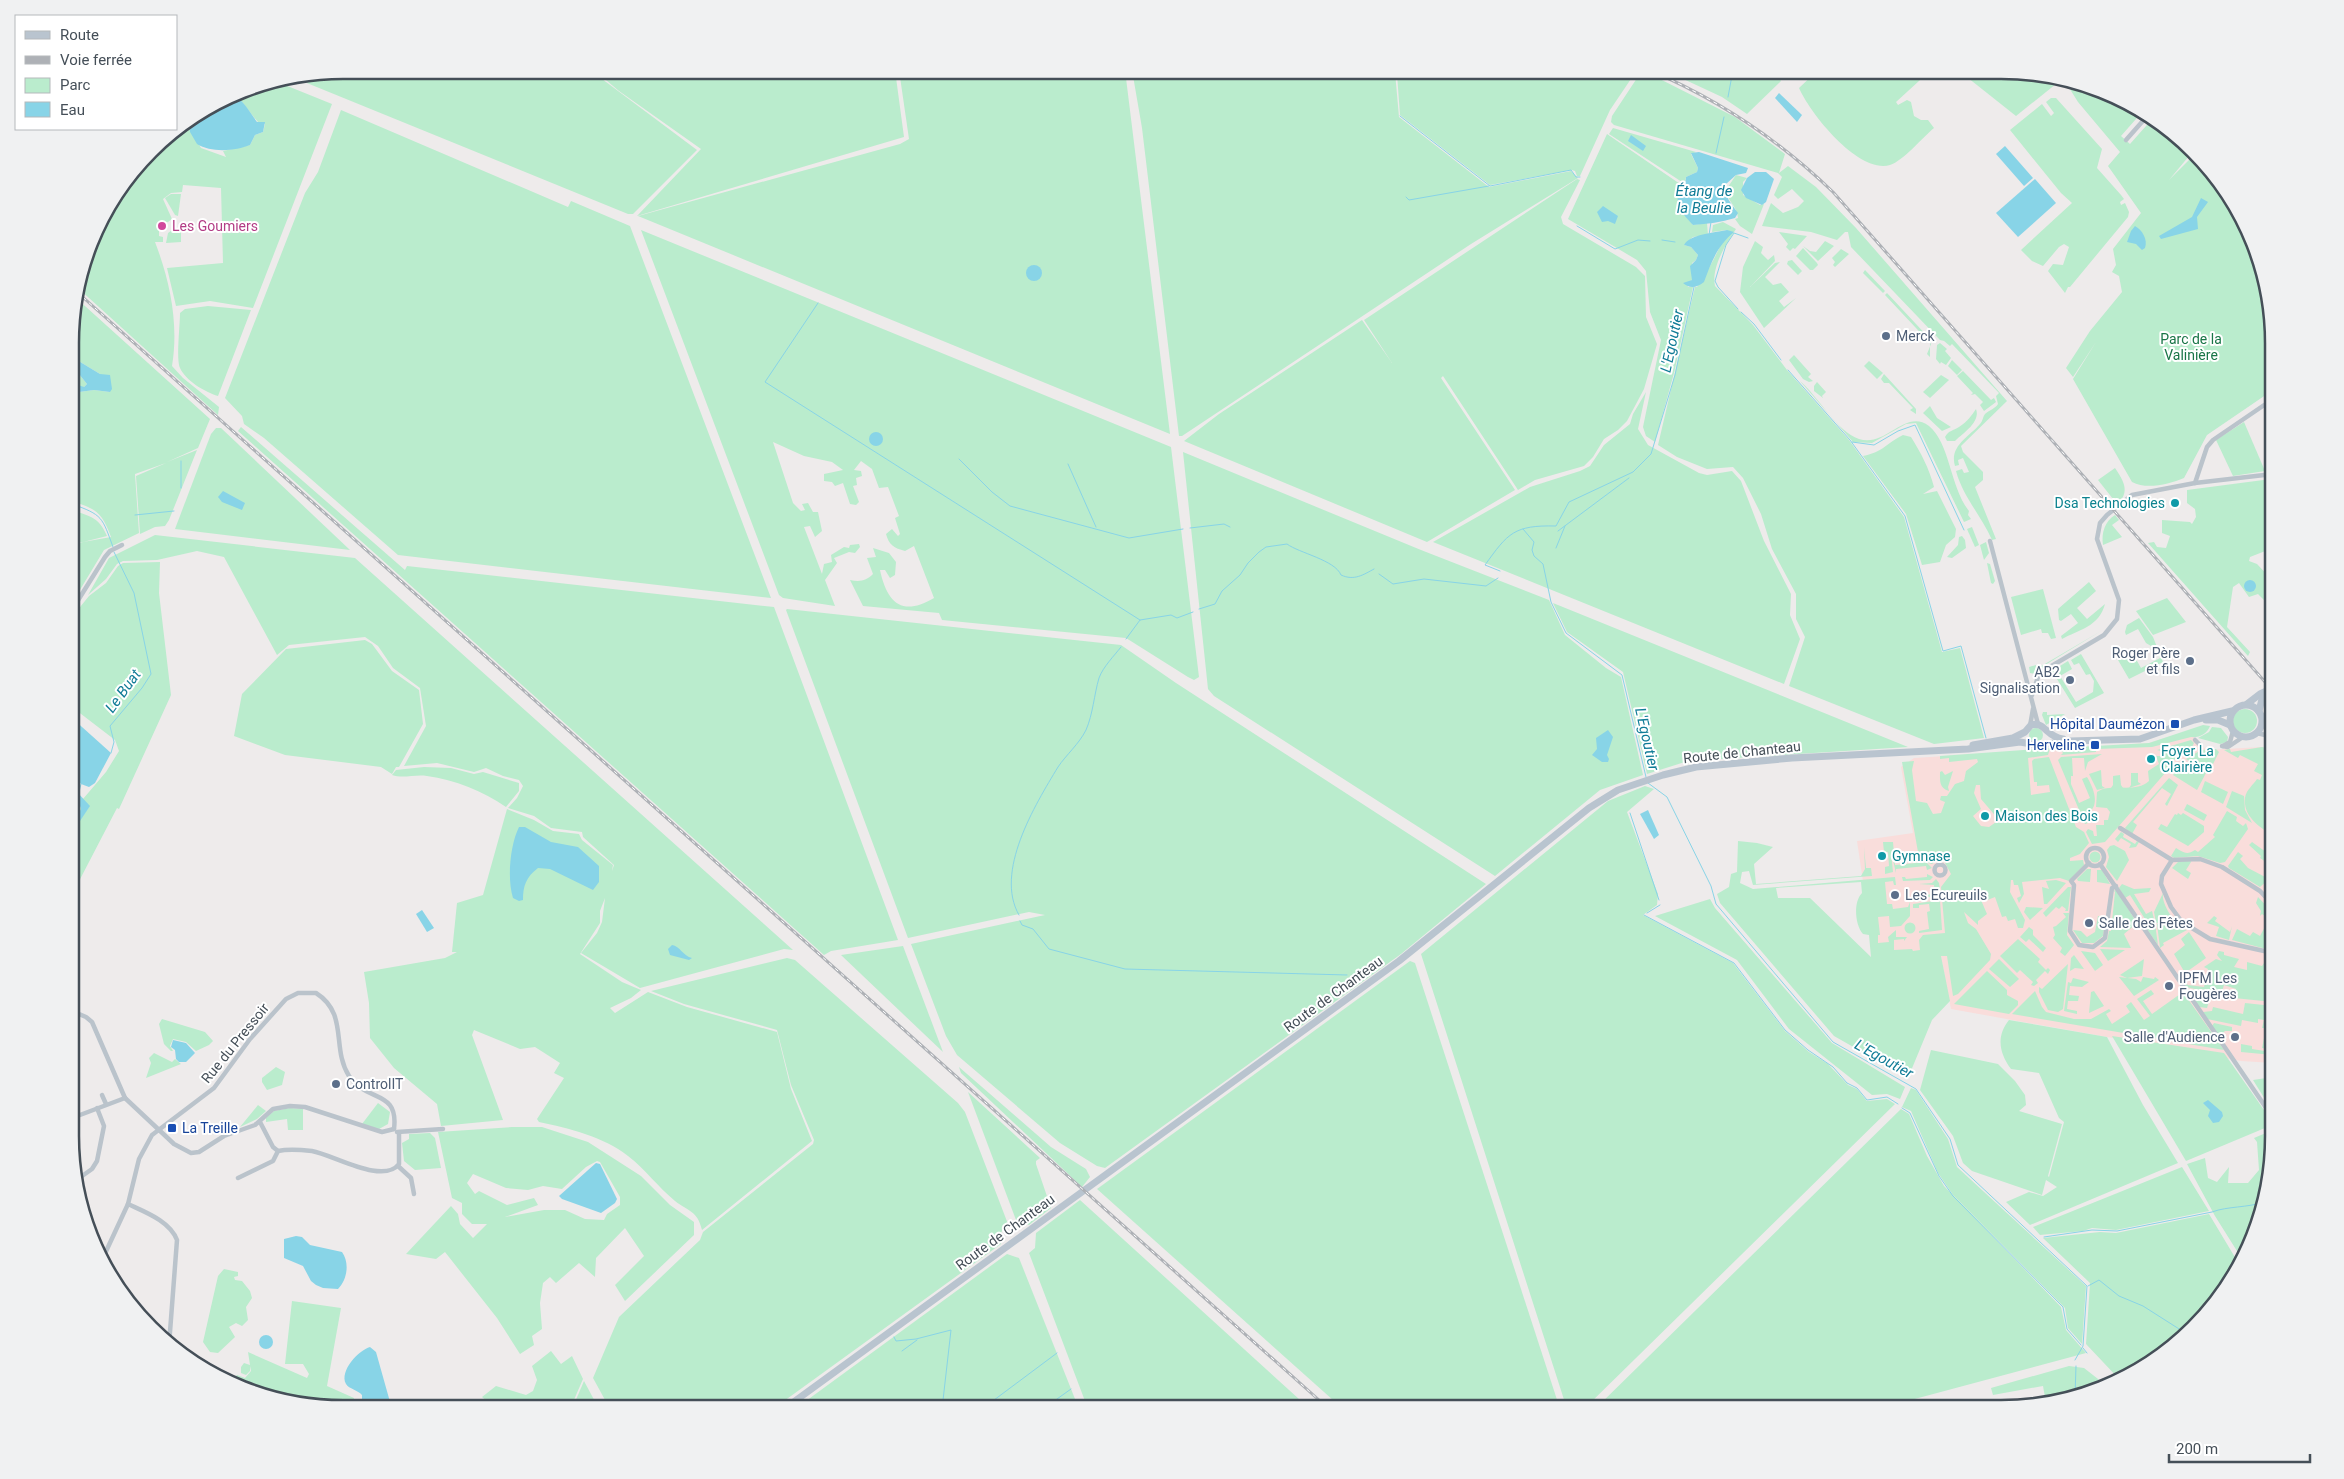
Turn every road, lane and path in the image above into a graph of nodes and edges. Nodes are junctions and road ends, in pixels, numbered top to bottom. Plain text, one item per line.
1 (2143, 120) edge
2 (2126, 140) dead end
3 (2265, 405) edge
4 (2265, 475) edge
5 (2195, 483) junction
6 (1990, 542) dead end
7 (122, 546) dead end
8 (79, 599) edge
9 (2265, 692) edge
10 (2265, 696) edge
11 (2033, 698) junction
12 (2248, 704) junction
13 (2232, 711) junction
14 (2259, 711) junction
15 (2262, 723) junction
16 (2038, 724) junction
17 (2179, 726) junction
18 (2265, 726) edge
19 (2232, 728) junction
20 (2027, 729) junction
21 (2046, 732) junction
22 (2257, 733) junction
23 (2265, 734) edge
24 (2243, 737) junction
25 (2195, 740) dead end
26 (2070, 741) junction
27 (2028, 742) junction
28 (2041, 744) junction
29 (2201, 746) dead end
30 (1950, 749) junction
31 (2120, 828) dead end
32 (2172, 860) junction
33 (2089, 863) junction
34 (2100, 864) junction
35 (2116, 886) junction
36 (2265, 896) edge
37 (2265, 952) edge
38 (79, 1014) edge
39 (102, 1095) dead end
40 (125, 1098) junction
41 (106, 1104) junction
42 (2265, 1106) edge
43 (97, 1108) junction
44 (79, 1115) edge
45 (260, 1122) junction
46 (158, 1129) junction
47 (394, 1129) junction
48 (443, 1129) dead end
49 (399, 1133) junction
50 (278, 1151) junction
51 (398, 1166) junction
52 (82, 1176) edge
53 (238, 1178) dead end
54 (414, 1194) dead end
55 (128, 1204) junction
56 (106, 1252) edge
57 (170, 1336) edge
58 (796, 1400) edge

1 - 2 street
3 - 5 street
4 - 5 street
5 - 11 street
6 - 11 street
7 - 8 street
9 - 12 main road
10 - 14 main road
11 - 16 street
11 - 20 street
12 - 13 main road
12 - 14 main road
13 - 17 main road, Route de Chanteau
13 - 19 main road
14 - 15 main road
15 - 18 street
15 - 22 main road
16 - 20 main road, Route de Chanteau
16 - 21 main road, Route de Chanteau
17 - 19 main road, Route de Chanteau
17 - 26 main road, Route de Chanteau
19 - 24 main road
19 - 24 street
20 - 27 main road
20 - 30 main road, Route de Chanteau
21 - 26 main road, Route de Chanteau
21 - 28 main road
22 - 23 street
22 - 24 main road
25 - 29 street
26 - 28 main road, Route de Chanteau
27 - 28 main road, Route de Chanteau
27 - 30 main road, Route de Chanteau
30 - 58 main road, Route de Chanteau
31 - 32 street
32 - 36 street
32 - 37 street
33 - 34 street
33 - 34 street
33 - 35 street
34 - 35 street
35 - 42 street
38 - 40 street
39 - 41 street
40 - 41 street
40 - 46 street
41 - 43 street
43 - 44 street
43 - 52 street
45 - 46 street
45 - 47 street
45 - 50 street
46 - 47 street, Rue du Pressoir
46 - 55 street
47 - 49 street
48 - 49 street
49 - 51 street
50 - 51 street
50 - 53 street
51 - 54 street
55 - 56 street
55 - 57 street

